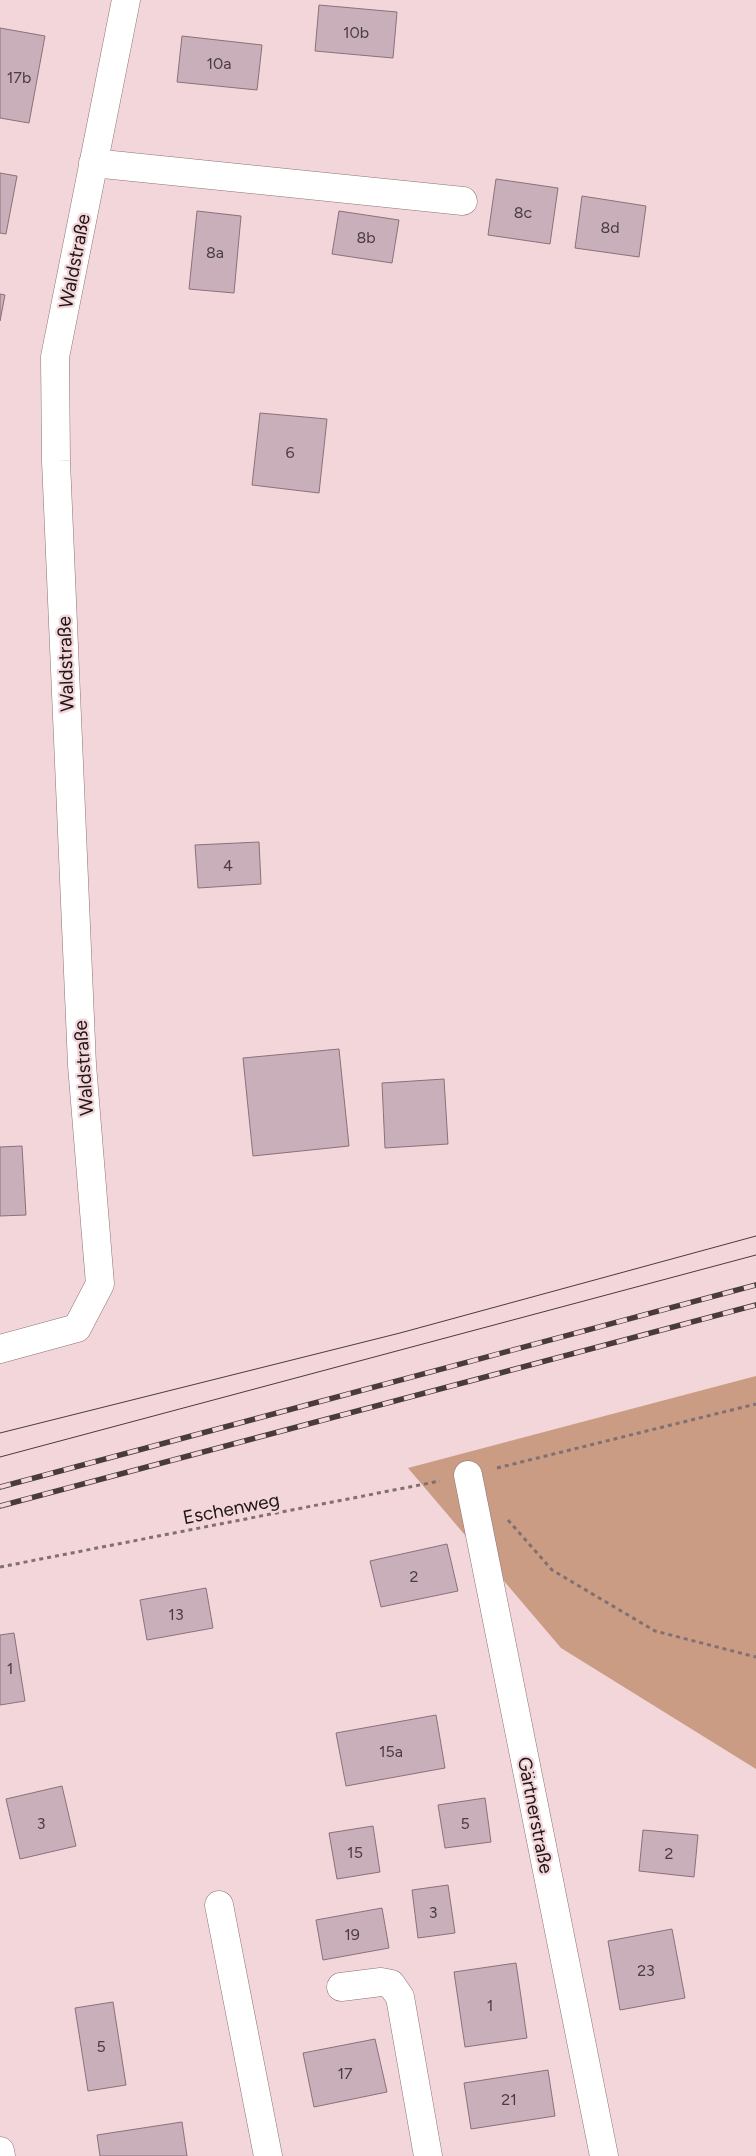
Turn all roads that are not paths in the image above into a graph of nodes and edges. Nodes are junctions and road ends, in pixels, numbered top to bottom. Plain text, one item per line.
1 (126, 0) edge
2 (93, 163) junction
3 (463, 201) dead end
4 (0, 1349) edge
5 (468, 1475) road end
6 (219, 1905) dead end
7 (341, 1987) dead end
8 (0, 2151) edge
9 (1, 2156) edge
10 (268, 2156) edge
11 (428, 2156) edge
12 (604, 2156) edge

1 - 2 street, Waldstraße
2 - 3 street
2 - 4 street, Waldstraße
5 - 12 street, Gärtnerstraße
6 - 10 street
7 - 11 street
8 - 9 street

